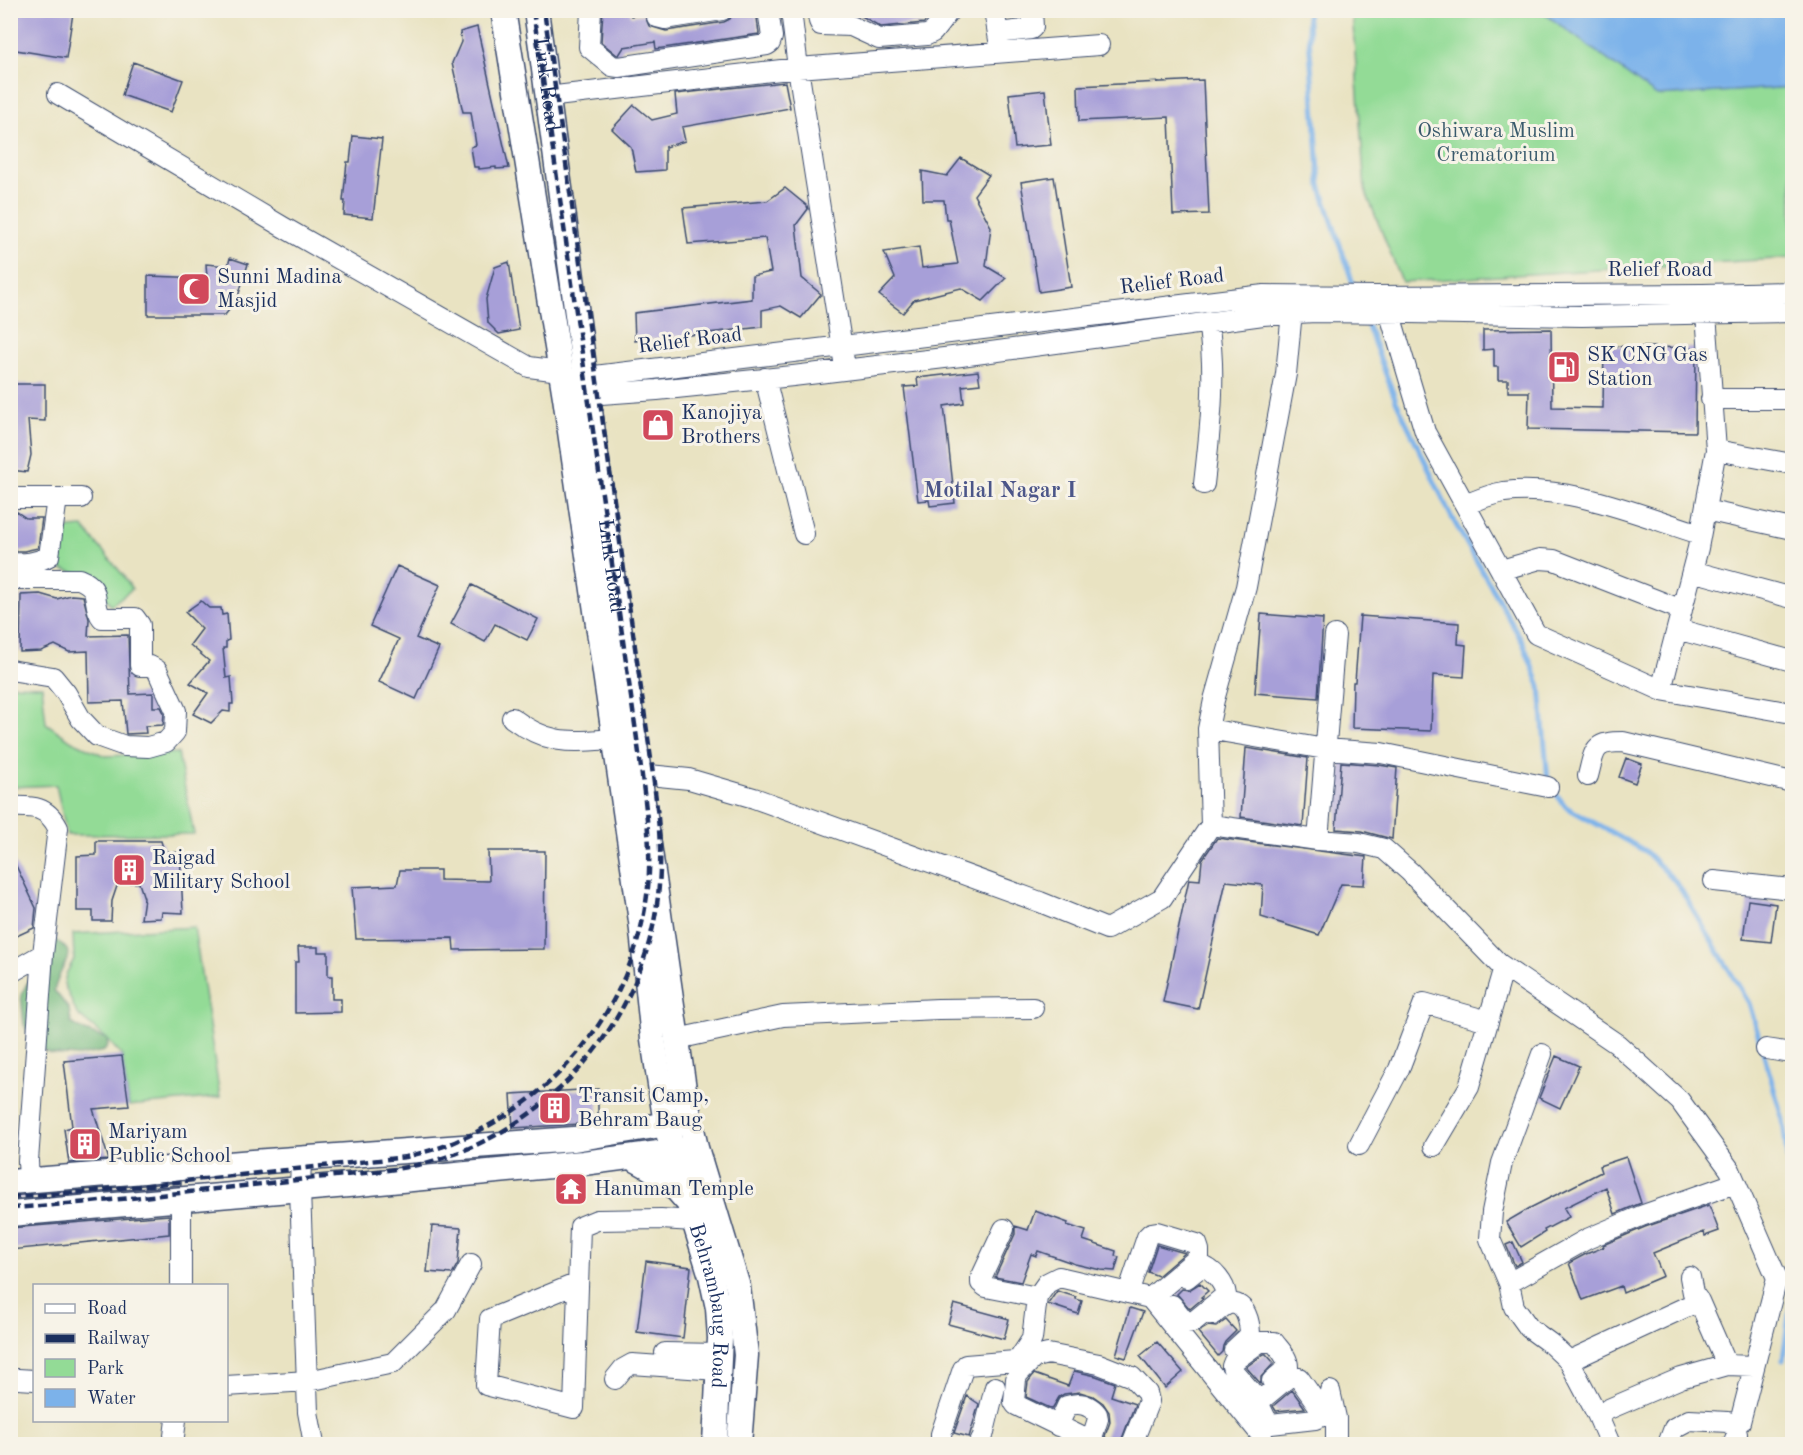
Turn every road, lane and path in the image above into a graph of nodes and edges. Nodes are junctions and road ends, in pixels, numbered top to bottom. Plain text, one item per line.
1 (503, 10) edge
2 (536, 10) edge
3 (591, 10) edge
4 (655, 10) edge
5 (722, 10) edge
6 (768, 10) edge
7 (790, 10) edge
8 (817, 10) edge
9 (994, 10) edge
10 (1032, 10) edge
11 (693, 13) edge
12 (948, 14) edge
13 (867, 33) junction
14 (998, 33) junction
15 (1099, 45) dead end
16 (1001, 53) junction
17 (949, 57) junction
18 (869, 63) junction
19 (798, 68) junction
20 (58, 94) dead end
21 (547, 97) junction
22 (1792, 292) edge
23 (1611, 295) junction
24 (1293, 304) junction
25 (1382, 304) junction
26 (1792, 312) edge
27 (1706, 314) junction
28 (1612, 316) junction
29 (1208, 322) junction
30 (843, 347) junction
31 (845, 369) junction
32 (765, 378) junction
33 (562, 383) junction
34 (588, 385) junction
35 (1711, 399) junction
36 (1792, 399) edge
37 (1716, 450) junction
38 (1792, 464) edge
39 (1204, 484) dead end
40 (10, 498) edge
41 (57, 498) junction
42 (81, 498) dead end
43 (1465, 504) junction
44 (1705, 510) junction
45 (1792, 529) edge
46 (804, 534) dead end
47 (1700, 534) junction
48 (10, 563) edge
49 (1501, 570) junction
50 (1692, 571) junction
51 (10, 579) edge
52 (1792, 598) edge
53 (1682, 610) junction
54 (1677, 629) junction
55 (1335, 635) dead end
56 (1792, 661) edge
57 (10, 670) edge
58 (1661, 690) junction
59 (1792, 713) edge
60 (512, 718) dead end
61 (1208, 729) junction
62 (614, 739) junction
63 (1325, 749) junction
64 (639, 774) junction
65 (1588, 776) dead end
66 (1792, 782) edge
67 (1548, 787) dead end
68 (10, 807) edge
69 (1211, 825) junction
70 (1318, 840) junction
71 (1714, 881) dead end
72 (1792, 889) edge
73 (44, 954) junction
74 (1504, 967) junction
75 (10, 973) edge
76 (1033, 1008) dead end
77 (1488, 1021) junction
78 (677, 1039) junction
79 (1766, 1049) dead end
80 (1792, 1053) edge
81 (1542, 1054) dead end
82 (669, 1107) junction
83 (628, 1130) junction
84 (1359, 1145) dead end
85 (1434, 1146) dead end
86 (685, 1150) junction
87 (631, 1157) junction
88 (301, 1158) junction
89 (20, 1181) edge
90 (1735, 1183) junction
91 (300, 1190) junction
92 (181, 1201) junction
93 (692, 1213) junction
94 (10, 1214) edge
95 (1004, 1229) dead end
96 (471, 1264) dead end
97 (1690, 1277) dead end
98 (1785, 1280) edge
99 (578, 1283) junction
100 (1509, 1283) junction
101 (181, 1284) edge
102 (1130, 1287) junction
103 (1037, 1297) junction
104 (1158, 1297) junction
105 (1699, 1301) junction
106 (1183, 1338) junction
107 (634, 1353) dead end
108 (1569, 1361) junction
109 (719, 1362) junction
110 (1727, 1365) junction
111 (1754, 1366) junction
112 (1211, 1373) junction
113 (615, 1378) dead end
114 (308, 1381) junction
115 (228, 1386) edge
116 (995, 1388) dead end
117 (1330, 1391) dead end
118 (1597, 1414) junction
119 (176, 1422) edge
120 (1740, 1422) dead end
121 (1058, 1426) junction
122 (1093, 1443) edge
123 (173, 1444) edge
124 (314, 1444) edge
125 (716, 1444) edge
126 (739, 1444) edge
127 (944, 1444) edge
128 (979, 1444) edge
129 (1132, 1444) edge
130 (1262, 1444) edge
131 (1336, 1444) edge
132 (1610, 1444) edge
133 (1668, 1444) edge
134 (1733, 1444) edge

1 - 33 main road, Link Road
2 - 21 main road, Link Road
3 - 6 street
4 - 11 street
5 - 11 street
7 - 19 street
8 - 13 street
9 - 14 street
10 - 14 street
12 - 13 street
12 - 17 street
13 - 18 street
14 - 16 street
15 - 16 street
16 - 17 street
17 - 18 street
18 - 19 street
19 - 21 street
19 - 30 street
20 - 33 street, Relief Road
21 - 34 main road, Link Road
22 - 23 street, Relief Road
23 - 25 street, Relief Road
23 - 28 street
24 - 25 street, Relief Road
24 - 29 street, Relief Road
24 - 30 street, Relief Road
24 - 61 street
25 - 28 street, Relief Road
25 - 43 street
26 - 27 street, Relief Road
27 - 28 street, Relief Road
27 - 35 street
29 - 31 street, Relief Road
29 - 39 street
30 - 31 street
30 - 34 street, Relief Road
31 - 32 street, Relief Road
32 - 34 street, Relief Road
32 - 46 street
33 - 34 street, Relief Road
33 - 62 main road, Link Road
34 - 64 main road, Link Road
35 - 36 street
35 - 37 street
37 - 38 street
37 - 44 street
40 - 41 street
41 - 42 street
41 - 48 street
43 - 47 street
43 - 49 street
44 - 45 street
44 - 47 street
47 - 50 street
49 - 53 street
49 - 58 street
50 - 52 street
50 - 53 street
51 - 57 street
53 - 54 street
54 - 56 street
54 - 58 street
55 - 63 street
58 - 59 street
60 - 62 street
61 - 63 street
61 - 69 street
62 - 82 main road, Link Road
63 - 67 street
63 - 70 street
64 - 69 street
64 - 78 main road, Link Road
65 - 66 street
68 - 73 street
69 - 70 street
70 - 74 street
71 - 72 street
73 - 75 street
73 - 89 street
74 - 77 street
74 - 90 street
76 - 78 street
77 - 84 street
77 - 85 street
78 - 82 main road, Link Road
79 - 80 street
81 - 100 street
82 - 83 main road
82 - 83 main road
82 - 86 main road, Behrambaug Road
83 - 88 main road
86 - 87 main road
86 - 93 main road, Behrambaug Road
86 - 126 main road, Behrambaug Road
87 - 91 main road
87 - 93 main road
88 - 89 main road
88 - 91 street
90 - 98 street
90 - 100 street
91 - 92 main road
91 - 114 street
92 - 94 main road
92 - 101 street
93 - 99 street
93 - 109 main road, Behrambaug Road
95 - 103 street
96 - 114 street
97 - 105 street
98 - 111 street
99 - 99 street
100 - 108 street
102 - 103 street
102 - 104 street
102 - 104 street
103 - 127 street
104 - 106 street
105 - 108 street
105 - 110 street
106 - 112 street
106 - 112 street
107 - 109 street
108 - 118 street
109 - 113 street
109 - 125 main road, Behrambaug Road
110 - 111 street
110 - 118 street
111 - 120 street
112 - 130 street
114 - 115 street
114 - 124 street
116 - 128 street
117 - 131 street
118 - 132 street
119 - 123 street
121 - 122 street
121 - 122 street
121 - 129 street
133 - 134 street

